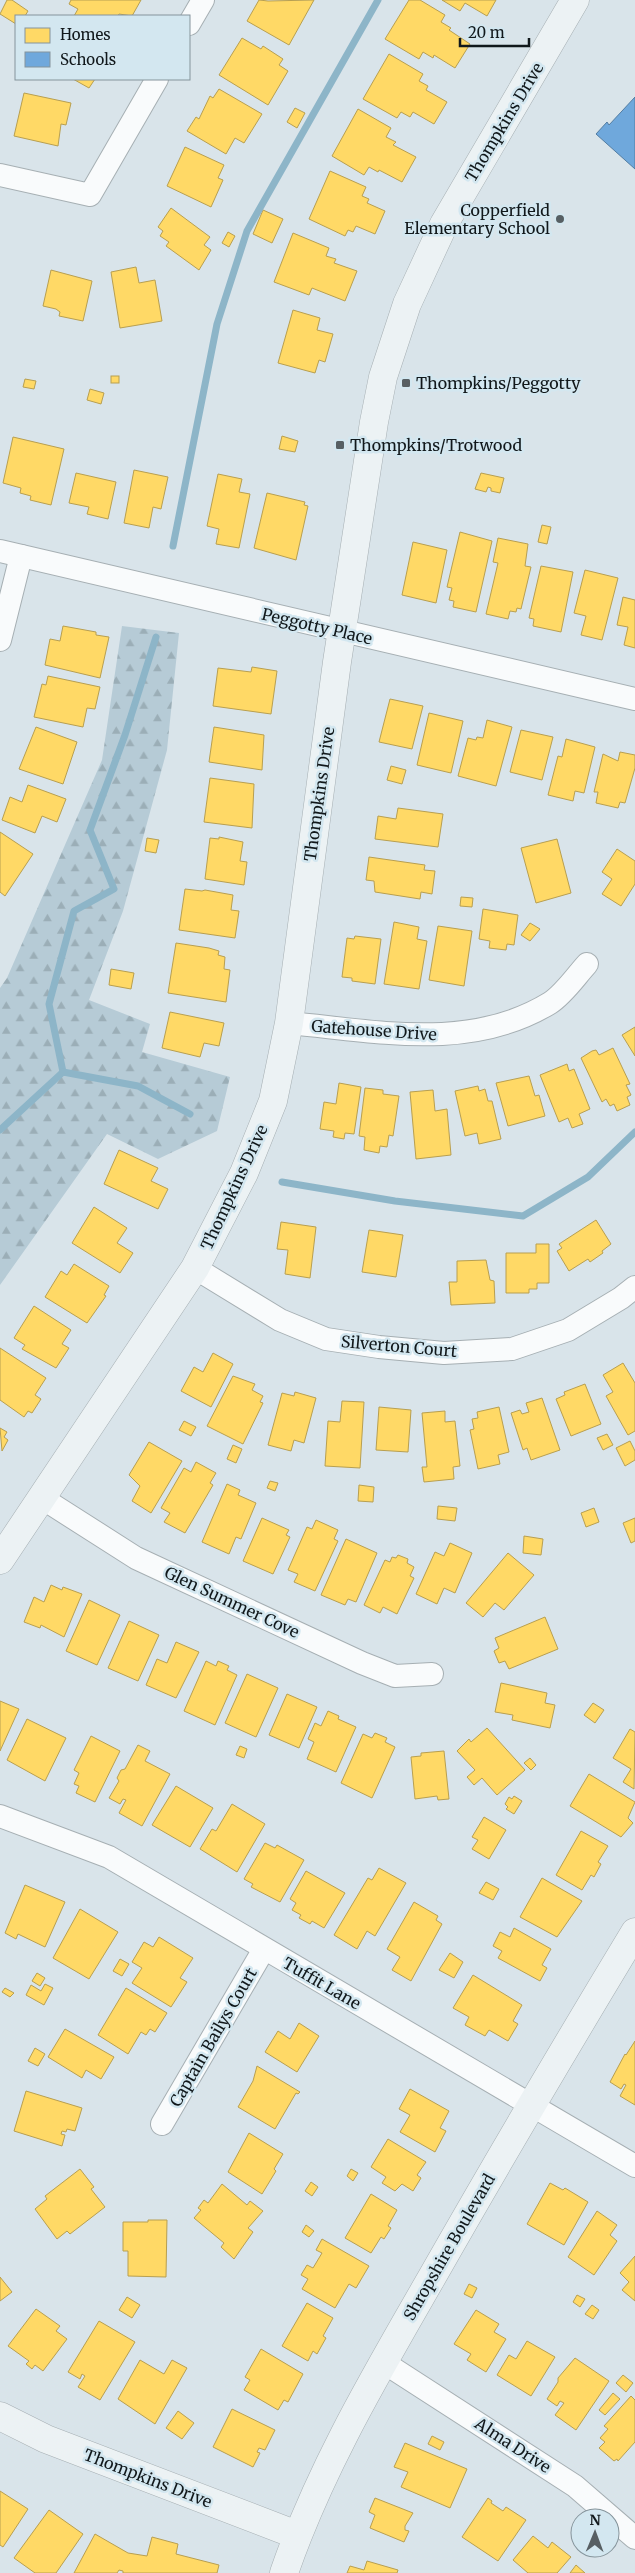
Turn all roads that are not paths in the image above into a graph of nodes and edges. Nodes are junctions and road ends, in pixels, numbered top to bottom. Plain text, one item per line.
1 (203, 0) edge
2 (575, 0) edge
3 (190, 22) edge
4 (156, 80) edge
5 (0, 175) edge
6 (11, 554) edge
7 (342, 632) junction
8 (0, 640) edge
9 (635, 699) edge
10 (587, 964) dead end
11 (289, 1023) junction
12 (196, 1268) junction
13 (635, 1287) edge
14 (42, 1498) junction
15 (0, 1560) edge
16 (432, 1674) dead end
17 (0, 1816) edge
18 (635, 1932) edge
19 (264, 1949) junction
20 (531, 2104) junction
21 (162, 2124) dead end
22 (635, 2166) edge
23 (383, 2362) junction
24 (0, 2416) edge
25 (297, 2535) junction
26 (635, 2538) edge
27 (284, 2573) edge

1 - 3 street
2 - 7 street, Thompkins Drive
4 - 5 street
6 - 7 street, Peggotty Place
6 - 8 street
7 - 9 street, Peggotty Place
7 - 11 street, Thompkins Drive
10 - 11 street, Gatehouse Drive
11 - 12 street, Thompkins Drive
12 - 13 street, Silverton Court
12 - 14 street, Thompkins Drive
14 - 15 street, Thompkins Drive
14 - 16 street, Glen Summer Cove
17 - 19 street, Tuffit Lane
18 - 20 street, Shropshire Boulevard
19 - 20 street, Tuffit Lane
19 - 21 street, Captain Bailys Court
20 - 22 street, Tuffit Lane
20 - 23 street, Shropshire Boulevard
23 - 25 street, Shropshire Boulevard
23 - 26 street, Alma Drive
24 - 25 street, Thompkins Drive
25 - 27 street, Shropshire Boulevard

